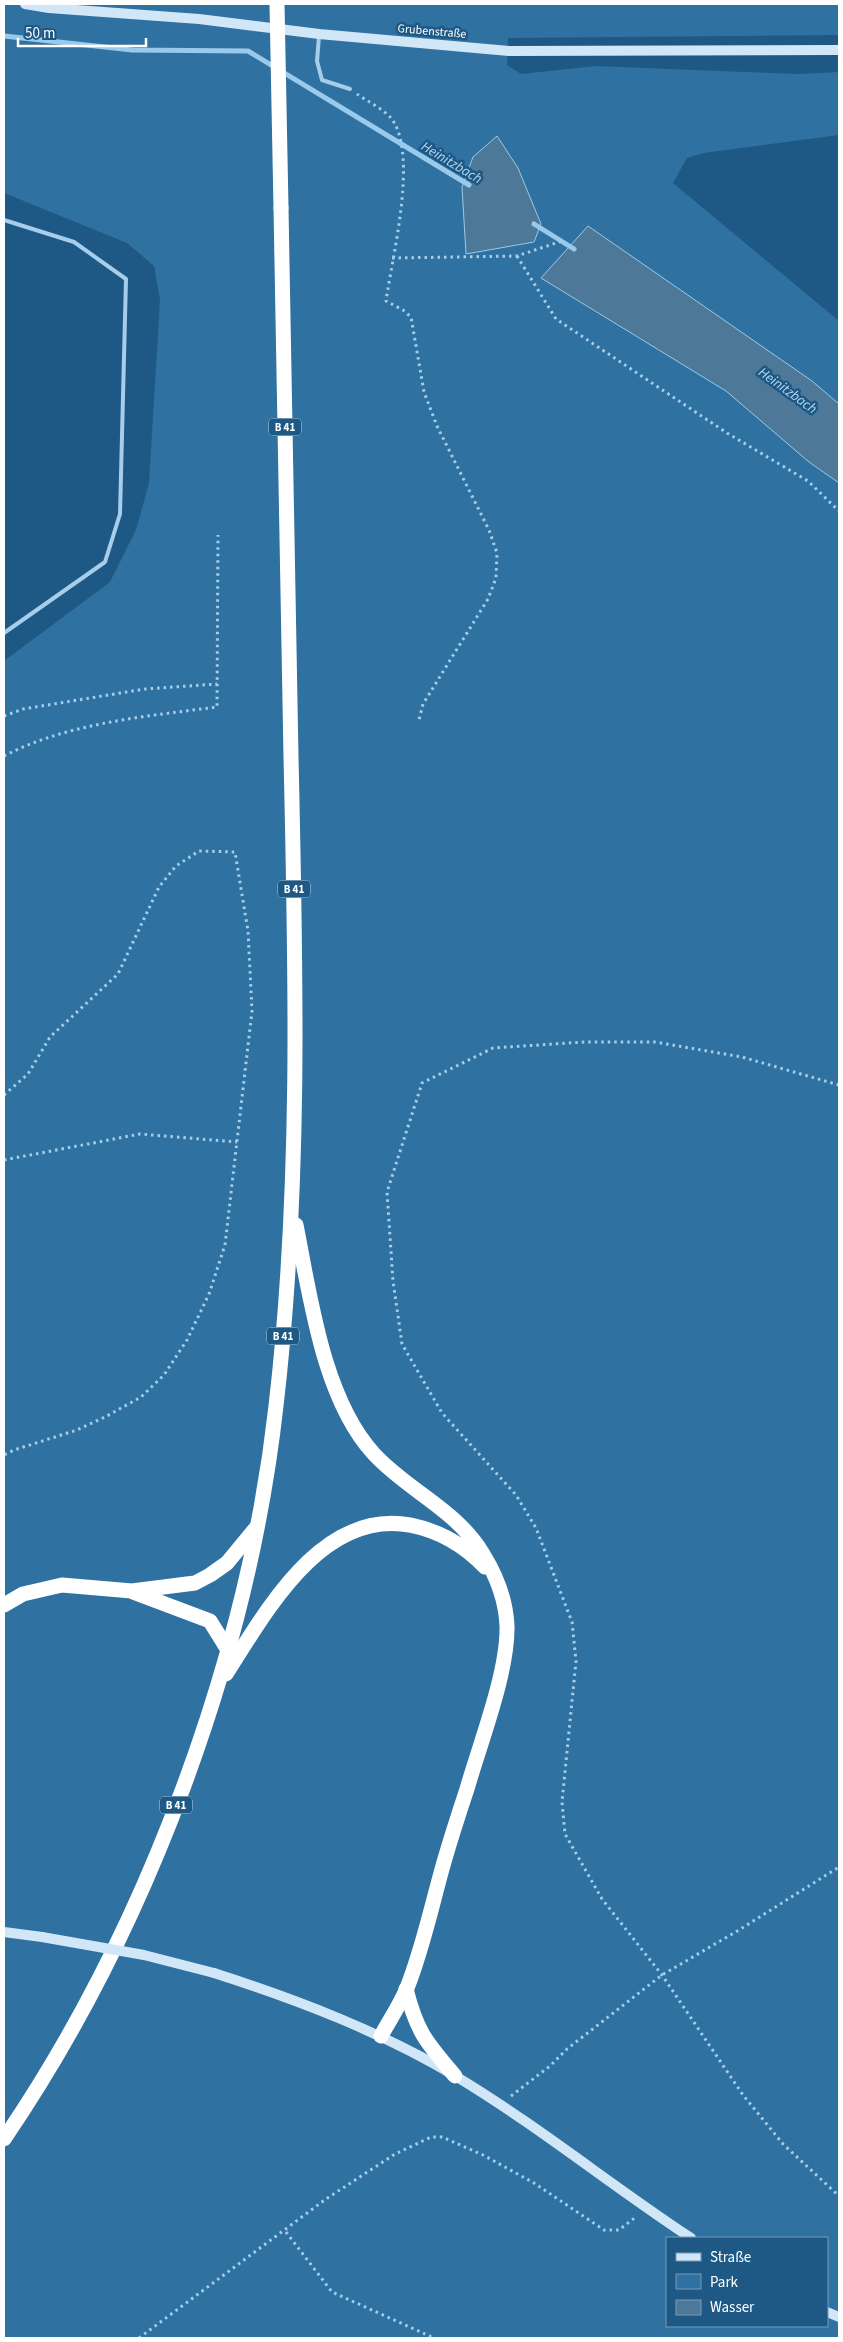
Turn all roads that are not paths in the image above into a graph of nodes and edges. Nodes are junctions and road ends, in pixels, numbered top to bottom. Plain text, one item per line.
1 (25, 4) edge
2 (277, 4) edge
3 (320, 34) junction
4 (839, 50) edge
5 (350, 89) road end
6 (4, 220) edge
7 (4, 633) edge
8 (291, 1204) junction
9 (257, 1526) junction
10 (495, 1578) junction
11 (132, 1591) junction
12 (4, 1605) edge
13 (228, 1650) junction
14 (218, 1686) junction
15 (4, 1932) edge
16 (406, 1989) junction
17 (381, 2036) junction
18 (455, 2076) junction
19 (4, 2139) edge
20 (689, 2237) edge

1 - 3 street, Grubenstraße
2 - 8 highway, B 41, bridge
3 - 4 street, Grubenstraße
3 - 5 lane
6 - 7 lane
8 - 9 highway, B 41
8 - 10 highway
9 - 11 highway
9 - 13 highway, B 41
10 - 14 highway
10 - 16 highway
11 - 12 highway
11 - 13 highway
13 - 14 highway, B 41
14 - 19 highway, B 41
15 - 17 street, bridge
16 - 17 highway
16 - 18 highway
17 - 18 street
18 - 20 street

